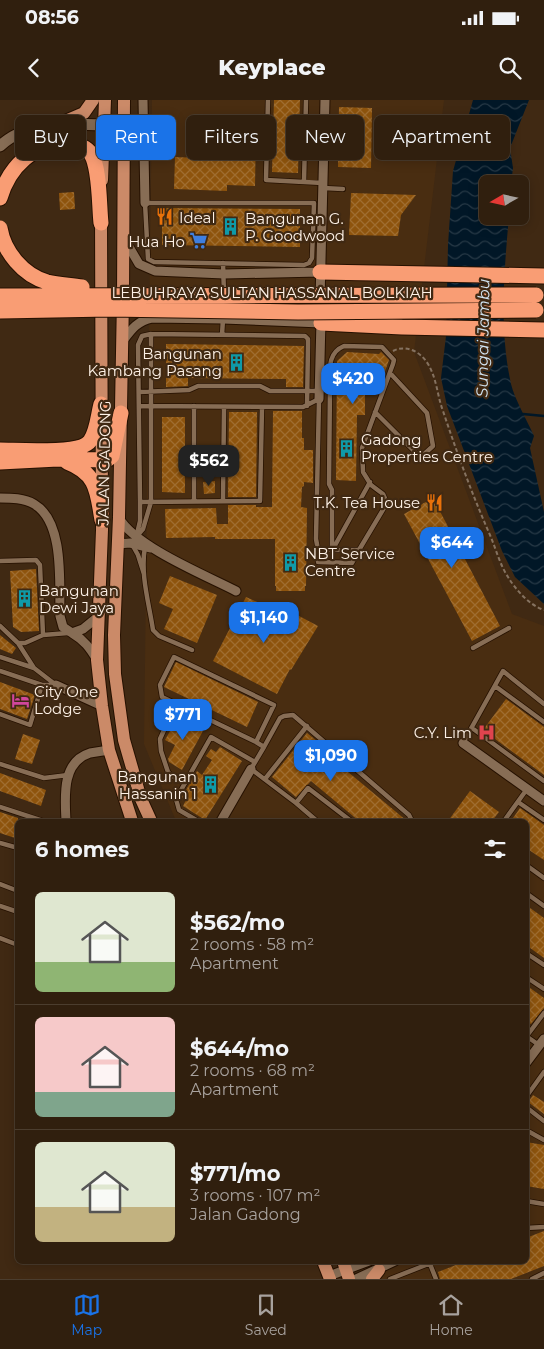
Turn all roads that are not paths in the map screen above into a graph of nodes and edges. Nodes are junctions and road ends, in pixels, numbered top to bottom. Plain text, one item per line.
1 (93, 100) edge
2 (105, 100) edge
3 (124, 100) edge
4 (143, 100) edge
5 (268, 100) edge
6 (306, 100) edge
7 (325, 100) edge
8 (79, 115) edge
9 (104, 115) edge
10 (124, 115) edge
11 (15, 135) edge
12 (0, 146) edge
13 (103, 160) edge
14 (124, 160) edge
15 (304, 182) junction
16 (323, 185) junction
17 (343, 189) dead end
18 (1, 195) edge
19 (145, 202) junction
20 (101, 223) junction
21 (0, 228) edge
22 (123, 238) junction
23 (224, 263) junction
24 (320, 272) junction
25 (224, 274) junction
26 (540, 276) edge
27 (134, 294) junction
28 (540, 295) edge
29 (0, 296) edge
30 (540, 310) edge
31 (0, 311) edge
32 (223, 319) junction
33 (321, 322) junction
34 (540, 329) edge
35 (151, 334) junction
36 (222, 335) junction
37 (122, 342) junction
38 (320, 363) junction
39 (390, 373) junction
40 (330, 385) junction
41 (152, 391) junction
42 (308, 391) junction
43 (139, 392) junction
44 (319, 395) junction
45 (100, 404) junction
46 (139, 406) junction
47 (152, 406) junction
48 (194, 406) junction
49 (307, 406) junction
50 (224, 407) junction
51 (262, 407) junction
52 (376, 412) junction
53 (121, 413) junction
54 (0, 450) edge
55 (58, 459) junction
56 (101, 460) junction
57 (0, 462) edge
58 (370, 482) junction
59 (0, 498) edge
60 (194, 501) junction
61 (223, 501) junction
62 (140, 502) junction
63 (151, 502) junction
64 (119, 518) junction
65 (102, 520) junction
66 (137, 536) junction
67 (124, 543) junction
68 (149, 548) junction
69 (318, 550) junction
70 (332, 550) junction
71 (359, 550) junction
72 (0, 561) edge
73 (144, 574) junction
74 (236, 591) dead end
75 (99, 616) junction
76 (0, 626) edge
77 (509, 628) dead end
78 (71, 633) junction
79 (43, 635) junction
80 (18, 643) junction
81 (472, 648) dead end
82 (192, 650) dead end
83 (0, 657) edge
84 (97, 660) junction
85 (34, 668) junction
86 (0, 671) edge
87 (56, 685) junction
88 (42, 686) junction
89 (495, 686) junction
90 (544, 704) edge
91 (102, 706) junction
92 (0, 714) edge
93 (169, 719) dead end
94 (544, 722) edge
95 (307, 726) junction
96 (472, 728) junction
97 (256, 742) junction
98 (463, 742) joint
99 (264, 747) junction
100 (109, 750) junction
101 (0, 764) edge
102 (253, 766) junction
103 (68, 776) junction
104 (265, 779) junction
105 (544, 781) edge
106 (185, 783) junction
107 (527, 789) junction
108 (518, 802) junction
109 (544, 802) edge
110 (296, 803) junction
111 (0, 807) edge
112 (37, 819) edge
113 (66, 819) edge
114 (131, 819) edge
115 (150, 819) edge
116 (195, 819) edge
117 (222, 819) edge
118 (315, 819) edge
119 (348, 819) edge
120 (411, 819) edge
121 (505, 819) edge
122 (544, 820) edge
123 (0, 843) edge
124 (15, 847) edge
125 (529, 867) edge
126 (544, 878) edge
127 (0, 884) edge
128 (15, 890) edge
129 (529, 896) edge
130 (0, 906) edge
131 (544, 906) edge
132 (15, 911) edge
133 (0, 938) edge
134 (15, 944) edge
135 (529, 954) edge
136 (544, 965) edge
137 (529, 979) edge
138 (544, 990) edge
139 (544, 1013) edge
140 (529, 1033) edge
141 (529, 1037) edge
142 (542, 1042) edge
143 (529, 1059) edge
144 (544, 1072) edge
145 (529, 1093) edge
146 (529, 1109) edge
147 (544, 1121) edge
148 (529, 1132) edge
149 (544, 1140) edge
150 (529, 1202) edge
151 (544, 1204) edge
152 (544, 1227) edge
153 (529, 1228) edge
154 (324, 1264) edge
155 (361, 1264) edge
156 (392, 1264) edge
157 (430, 1264) joint
158 (346, 1270) edge
159 (544, 1273) edge
160 (378, 1276) edge
161 (330, 1277) edge
162 (356, 1279) edge
163 (390, 1279) edge
164 (436, 1279) edge
165 (532, 1279) edge

1 - 8 main road
2 - 9 main road, JALAN GADONG
3 - 10 main road, JALAN GADONG
4 - 19 street
5 - 15 lane
6 - 15 lane
7 - 16 street
11 - 12 main road
13 - 20 main road, JALAN GADONG
14 - 22 main road, JALAN GADONG
15 - 16 lane
16 - 17 lane
16 - 24 street
18 - 20 highway
19 - 23 lane
19 - 23 lane
20 - 45 main road, JALAN GADONG
21 - 27 highway, bridge
22 - 25 street
22 - 37 main road, JALAN GADONG
23 - 25 lane
24 - 25 street
24 - 26 highway
24 - 33 street
25 - 32 lane
27 - 28 highway, LEBUHRAYA SULTAN HASSANAL BOLKIAH, bridge
27 - 29 highway, LEBUHRAYA SULTAN HASSANAL BOLKIAH, bridge
30 - 31 highway, LEBUHRAYA SULTAN HASSANAL BOLKIAH, bridge
32 - 33 street
32 - 36 lane
32 - 37 street
33 - 34 highway
33 - 38 street
35 - 36 lane
35 - 41 lane
35 - 43 lane
36 - 42 lane
37 - 53 main road, JALAN GADONG
38 - 40 lane
38 - 44 street
39 - 40 lane
39 - 52 lane
39 - 52 lane
40 - 70 lane
41 - 42 lane
41 - 43 lane
41 - 47 lane
42 - 44 lane
42 - 49 lane
43 - 46 lane
44 - 49 lane
44 - 69 lane
45 - 54 highway
45 - 56 main road, JALAN GADONG
46 - 47 lane
46 - 62 lane
47 - 48 lane
47 - 63 lane
48 - 50 lane
48 - 60 lane
49 - 51 lane
50 - 51 lane
50 - 61 lane
51 - 61 lane
52 - 58 lane
53 - 56 highway
53 - 64 main road, JALAN GADONG
55 - 56 highway
55 - 57 highway
55 - 65 highway
56 - 65 main road, JALAN GADONG
58 - 70 lane
58 - 71 lane
59 - 78 street
60 - 61 lane
60 - 63 lane
62 - 63 lane
62 - 66 lane
63 - 66 lane
64 - 66 street
64 - 67 main road, JALAN GADONG
65 - 75 main road, JALAN GADONG
66 - 67 lane
66 - 68 street
67 - 68 street
67 - 73 lane
67 - 115 main road, JALAN GADONG
68 - 73 lane
68 - 74 street
69 - 70 lane
69 - 71 lane
70 - 71 lane
72 - 79 lane
73 - 82 lane
75 - 78 street
75 - 84 main road, JALAN GADONG
76 - 80 lane
77 - 81 lane
78 - 79 lane
78 - 84 street
79 - 80 lane
80 - 85 lane
83 - 85 lane
84 - 91 main road, JALAN GADONG
85 - 87 lane
86 - 88 lane
87 - 88 lane
87 - 91 street
88 - 92 lane
89 - 90 lane
89 - 94 lane
89 - 96 lane
91 - 100 main road, JALAN GADONG
93 - 106 lane
95 - 99 lane
95 - 104 lane
95 - 120 lane
96 - 98 lane
96 - 105 lane
97 - 97 lane
97 - 99 lane
98 - 107 street
99 - 102 lane
100 - 103 street
100 - 114 main road, JALAN GADONG
101 - 103 lane
102 - 104 lane
102 - 106 lane
102 - 117 street
103 - 113 street
104 - 110 lane
106 - 116 lane
107 - 108 lane
107 - 109 street
108 - 121 lane
108 - 122 lane
110 - 118 lane
110 - 119 lane
111 - 112 lane
123 - 124 lane
125 - 126 lane
127 - 128 lane
129 - 131 lane
130 - 132 lane
133 - 134 lane
135 - 136 lane
137 - 138 lane
139 - 140 lane
141 - 142 lane
142 - 143 street
144 - 145 lane
146 - 147 lane
148 - 149 lane
150 - 151 lane
152 - 153 lane
154 - 161 main road
155 - 158 street
156 - 160 street
157 - 163 lane
157 - 164 lane
158 - 161 street
159 - 165 lane
160 - 162 street

